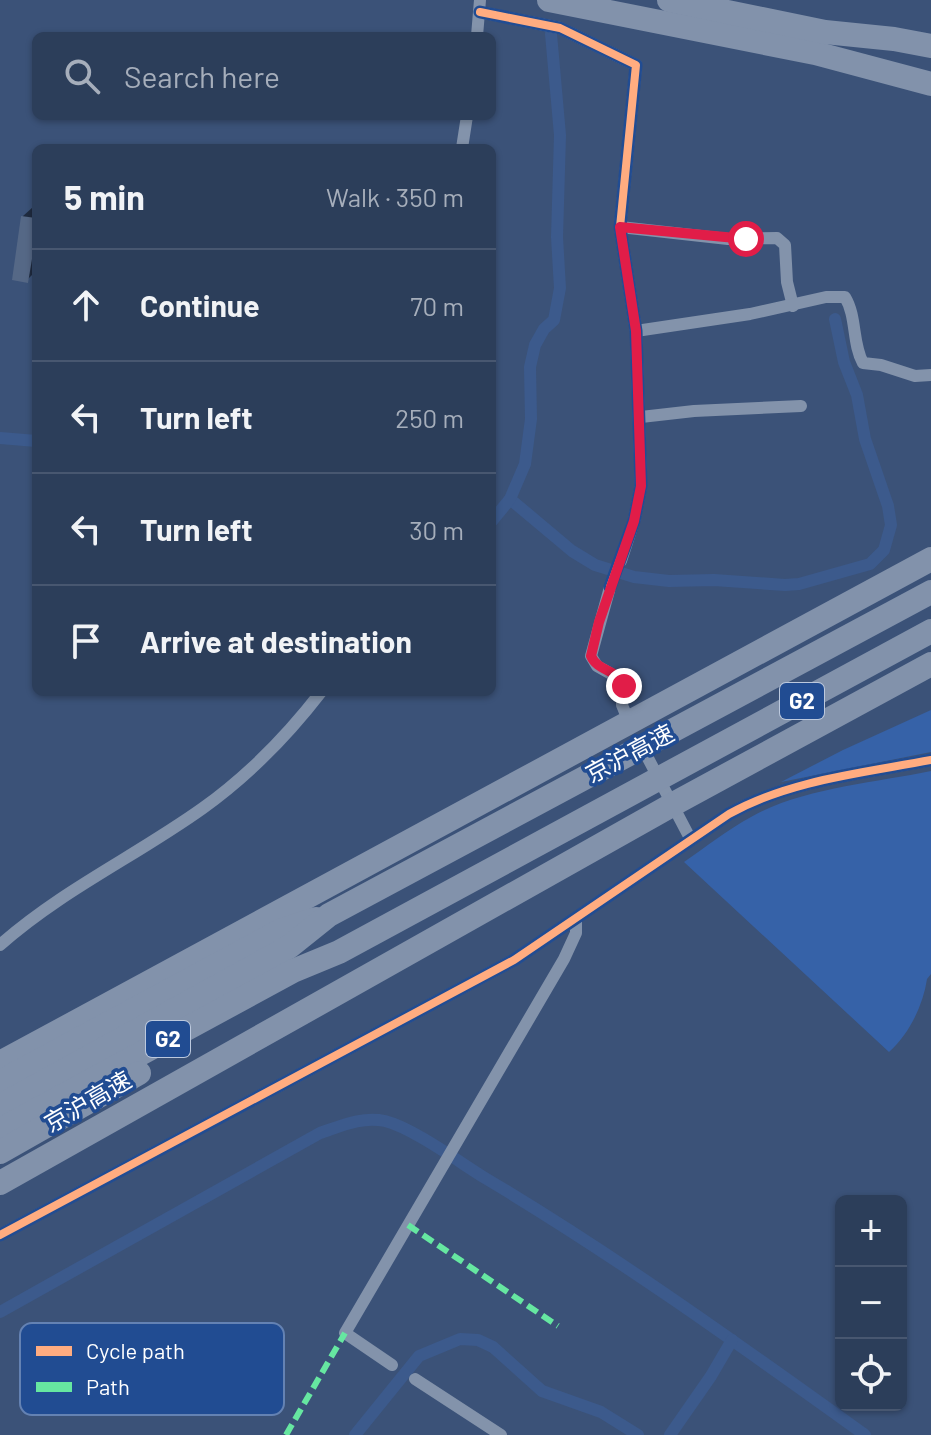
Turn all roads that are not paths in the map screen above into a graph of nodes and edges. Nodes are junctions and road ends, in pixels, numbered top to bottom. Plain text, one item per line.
1 (549, 0) edge
2 (669, 0) edge
3 (480, 6) edge
4 (477, 32) edge
5 (931, 46) edge
6 (931, 84) edge
7 (466, 120) edge
8 (463, 144) edge
9 (620, 227) junction
10 (793, 306) junction
11 (636, 331) junction
12 (931, 375) edge
13 (801, 406) dead end
14 (641, 417) junction
15 (931, 559) edge
16 (621, 561) dead end
17 (610, 587) dead end
18 (931, 592) edge
19 (931, 631) edge
20 (931, 664) edge
21 (920, 676) edge
22 (318, 696) edge
23 (931, 760) edge
24 (691, 840) junction
25 (329, 915) junction
26 (576, 918) junction
27 (0, 945) edge
28 (339, 952) junction
29 (0, 1063) edge
30 (0, 1082) edge
31 (0, 1106) edge
32 (0, 1130) edge
33 (0, 1152) edge
34 (0, 1183) edge
35 (0, 1235) edge
36 (392, 1365) dead end
37 (415, 1379) dead end
38 (501, 1435) edge

1 - 6 highway
2 - 5 highway
3 - 4 street
3 - 9 street
7 - 8 street
9 - 10 street
9 - 11 street
10 - 11 street
10 - 12 street
11 - 14 street
13 - 14 street
14 - 16 street
15 - 29 highway
17 - 24 street
18 - 25 highway, 京沪高速 / G2
19 - 28 highway, 京沪高速 / G2
20 - 21 highway
21 - 34 highway
22 - 27 street
23 - 24 street
24 - 26 street
25 - 30 highway, 京沪高速 / G2
25 - 31 highway, 京沪高速 / G2
26 - 35 street
26 - 36 street
28 - 32 highway, 京沪高速 / G2
28 - 33 highway, 京沪高速 / G2
37 - 38 street

